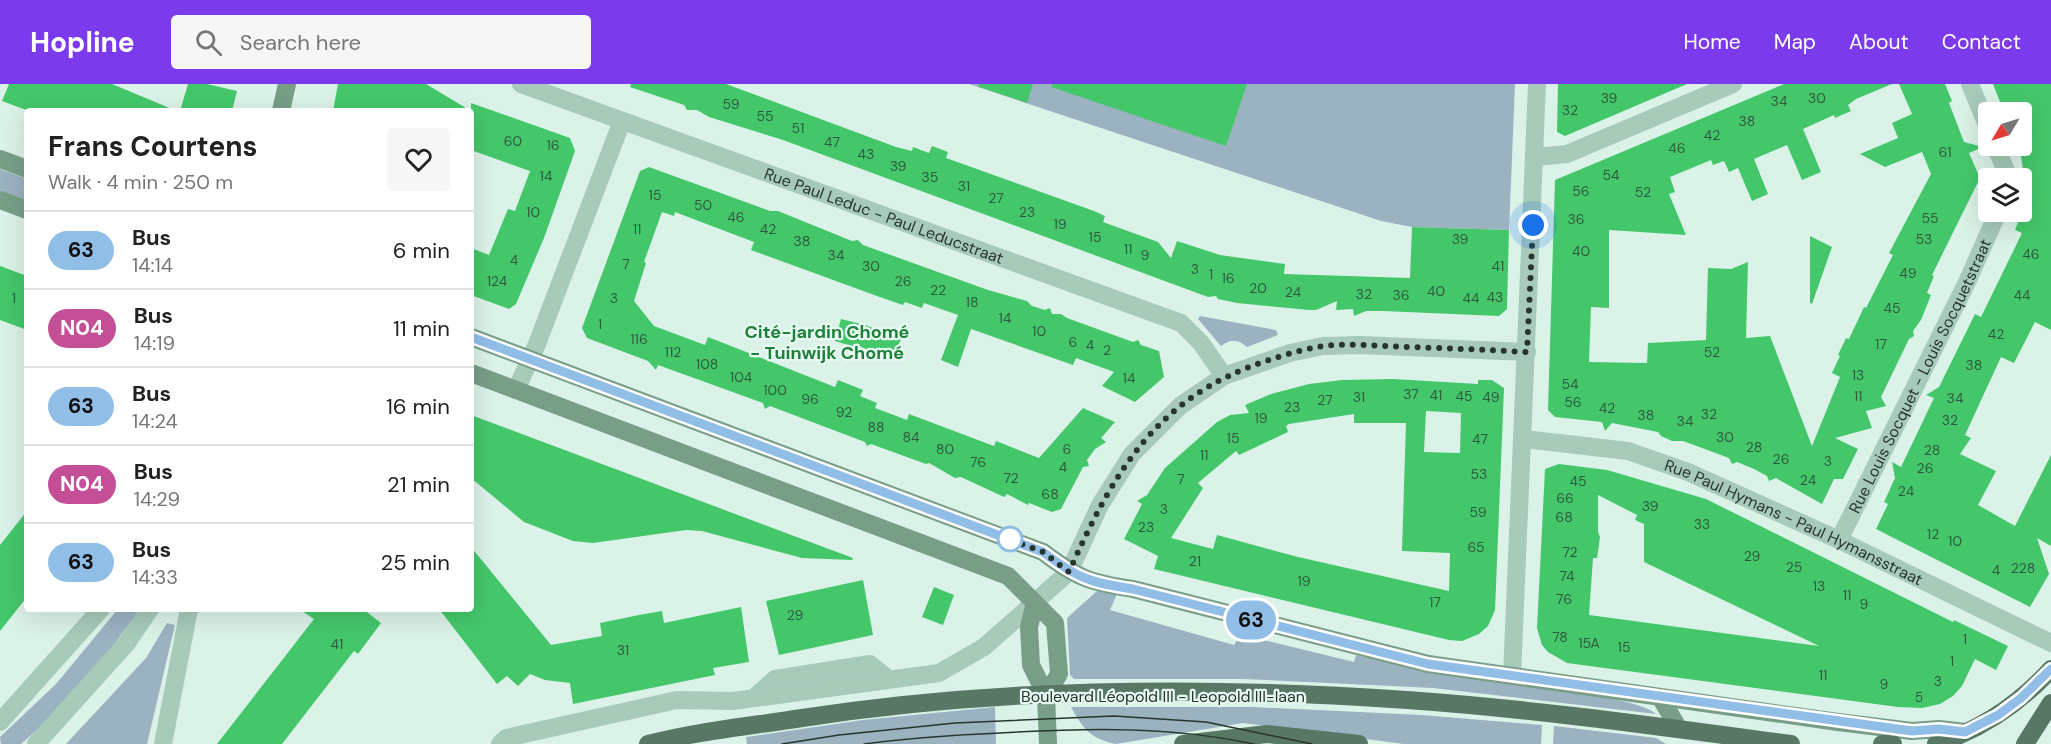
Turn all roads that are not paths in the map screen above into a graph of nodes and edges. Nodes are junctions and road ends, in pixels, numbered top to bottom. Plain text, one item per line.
1 (287, 84) edge
2 (521, 84) edge
3 (1537, 84) edge
4 (1733, 84) edge
5 (1970, 84) edge
6 (1978, 103) edge
7 (282, 108) edge
8 (622, 121) junction
9 (1536, 157) junction
10 (0, 159) edge
11 (24, 168) edge
12 (0, 200) edge
13 (24, 209) edge
14 (1994, 222) edge
15 (474, 338) edge
16 (1527, 352) junction
17 (530, 360) junction
18 (474, 374) edge
19 (1224, 376) junction
20 (516, 390) junction
21 (1524, 439) junction
22 (1839, 540) junction
23 (1069, 572) junction
24 (1035, 603) junction
25 (98, 612) edge
26 (148, 612) edge
27 (188, 612) edge
28 (2051, 643) edge
29 (2051, 669) edge
30 (1512, 676) junction
31 (1046, 695) junction
32 (1660, 697) junction
33 (2051, 703) edge
34 (0, 722) edge
35 (1965, 732) junction
36 (1682, 736) edge
37 (36, 744) edge
38 (163, 744) edge
39 (500, 744) edge
40 (648, 744) edge
41 (1048, 744) edge
42 (1183, 744) edge
43 (1359, 744) edge
44 (1791, 744) edge
45 (1882, 744) edge
46 (1893, 744) edge
47 (1936, 744) edge
48 (2025, 744) edge

1 - 7 street
2 - 8 street, Rue Paul Leduc - Paul Leducstraat
3 - 9 street
4 - 9 street
5 - 6 street
8 - 17 street
8 - 19 street, Rue Paul Leduc - Paul Leducstraat
9 - 16 street
10 - 11 street
12 - 13 street
14 - 22 street, Rue Louis Socquet - Louis Socquetstraat
15 - 17 street
16 - 19 street
16 - 21 street
17 - 20 street
17 - 23 street
18 - 20 street
19 - 23 street
20 - 24 street
21 - 22 street, Rue Paul Hymans - Paul Hymansstraat
21 - 30 street
22 - 28 street, Rue Paul Hymans - Paul Hymansstraat
23 - 24 street
23 - 30 street
24 - 31 street
24 - 31 street
24 - 39 street
25 - 34 street
26 - 37 street
27 - 38 street
29 - 35 main road
30 - 32 street
31 - 36 main road, Boulevard Léopold III - Leopold III-laan
31 - 40 main road, Boulevard Léopold III - Leopold III-laan
31 - 41 street
32 - 35 street
32 - 36 street
33 - 48 main road
35 - 47 main road
36 - 44 main road, Boulevard Léopold III - Leopold III-laan
42 - 43 main road
45 - 46 main road

